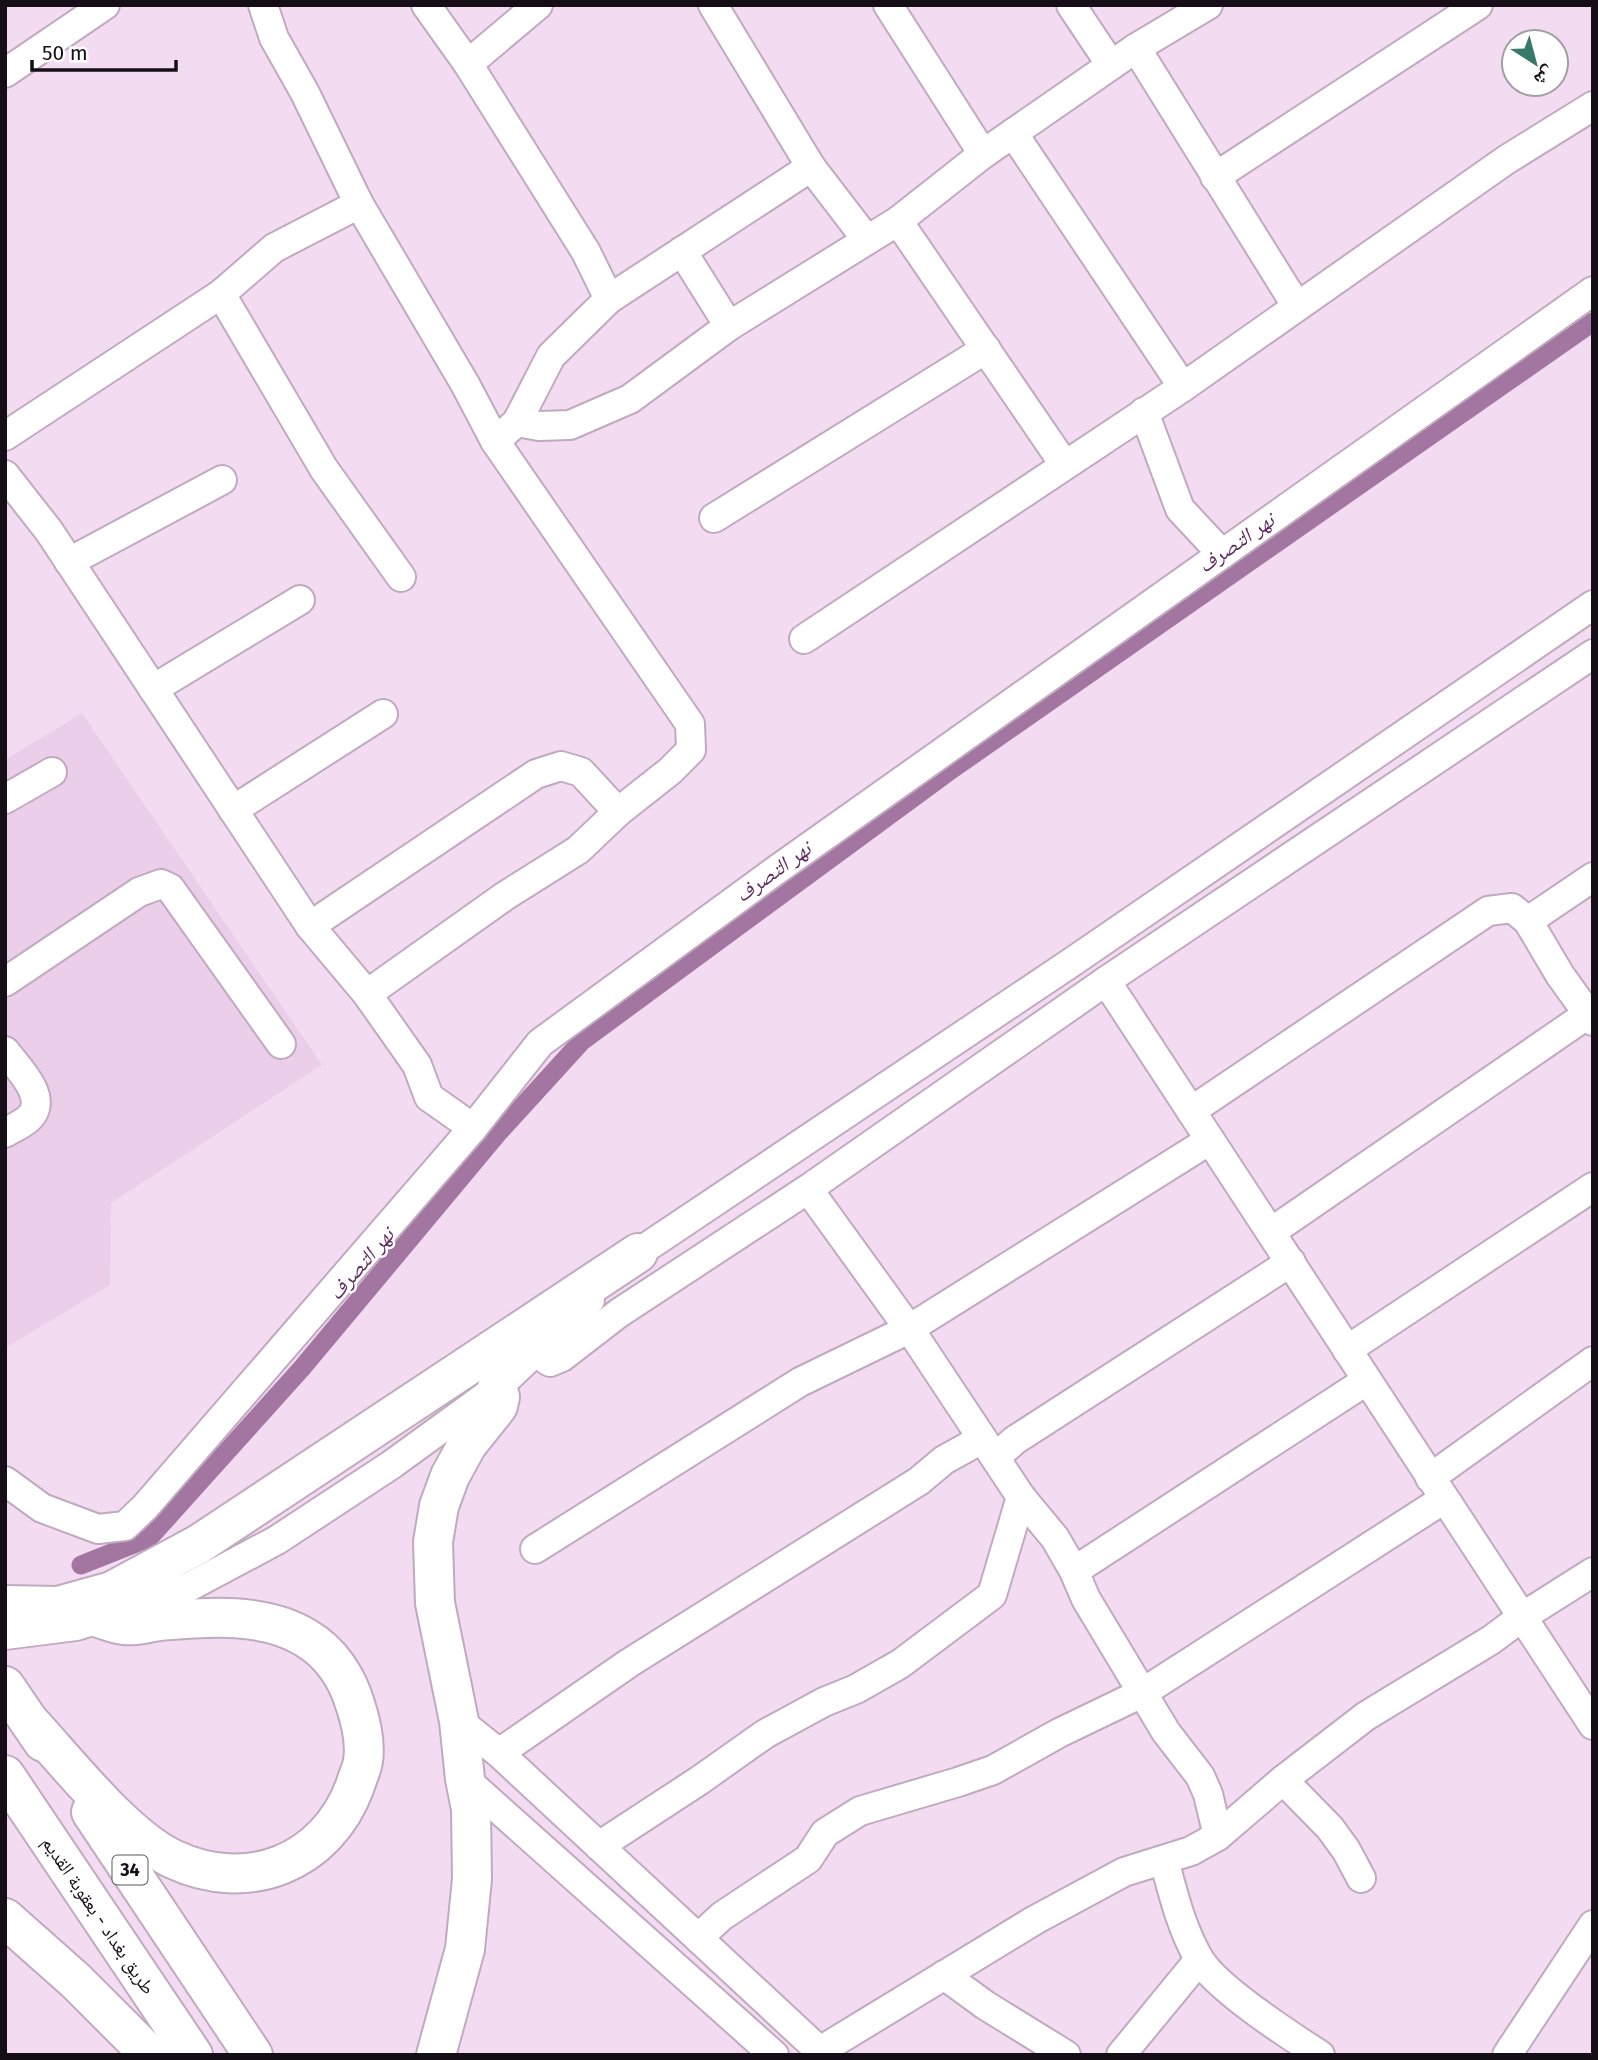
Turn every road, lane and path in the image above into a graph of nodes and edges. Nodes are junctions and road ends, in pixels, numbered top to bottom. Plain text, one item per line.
1 (105, 5) edge
2 (263, 5) edge
3 (426, 5) edge
4 (538, 5) edge
5 (713, 5) edge
6 (888, 5) edge
7 (1070, 5) edge
8 (1208, 5) edge
9 (1478, 5) edge
10 (1448, 13) edge
11 (1136, 48) junction
12 (468, 64) junction
13 (1111, 65) junction
14 (5, 73) edge
15 (1593, 106) edge
16 (1013, 133) junction
17 (983, 154) junction
18 (811, 167) junction
19 (1215, 177) junction
20 (359, 204) junction
21 (898, 221) junction
22 (867, 240) junction
23 (682, 251) junction
24 (1593, 291) edge
25 (220, 295) junction
26 (609, 299) junction
27 (1296, 305) junction
28 (729, 326) junction
29 (986, 349) junction
30 (1183, 387) junction
31 (1144, 412) junction
32 (517, 422) junction
33 (5, 436) edge
34 (495, 441) junction
35 (1064, 464) junction
36 (5, 475) edge
37 (222, 480) dead end
38 (714, 518) dead end
39 (1222, 554) junction
40 (69, 562) junction
41 (401, 577) dead end
42 (300, 600) dead end
43 (1593, 606) edge
44 (804, 639) dead end
45 (1593, 654) edge
46 (153, 689) junction
47 (383, 714) dead end
48 (52, 772) dead end
49 (5, 799) edge
50 (233, 810) junction
51 (618, 812) junction
52 (1593, 877) edge
53 (1528, 920) junction
54 (310, 926) junction
55 (5, 982) edge
56 (1106, 982) junction
57 (367, 994) junction
58 (1590, 1017) edge
59 (281, 1044) dead end
60 (5, 1051) edge
61 (1191, 1111) junction
62 (473, 1128) junction
63 (5, 1133) edge
64 (1210, 1140) junction
65 (1593, 1187) edge
66 (808, 1189) junction
67 (1270, 1232) junction
68 (638, 1253) junction
69 (1291, 1262) junction
70 (909, 1329) junction
71 (1347, 1350) junction
72 (535, 1352) junction
73 (1593, 1361) edge
74 (1366, 1381) junction
75 (497, 1388) junction
76 (989, 1448) junction
77 (5, 1481) edge
78 (1437, 1488) junction
79 (1021, 1497) junction
80 (535, 1549) dead end
81 (1074, 1571) junction
82 (1593, 1572) edge
83 (5, 1605) edge
84 (1522, 1617) junction
85 (87, 1622) junction
86 (5, 1635) edge
87 (5, 1686) edge
88 (1142, 1693) junction
89 (28, 1720) junction
90 (459, 1721) junction
91 (1593, 1725) edge
92 (499, 1753) junction
93 (5, 1774) edge
94 (465, 1779) junction
95 (1283, 1780) junction
96 (1218, 1836) junction
97 (599, 1846) junction
98 (1164, 1860) junction
99 (1361, 1878) dead end
100 (5, 1918) edge
101 (1593, 1924) edge
102 (698, 1938) junction
103 (1199, 1960) junction
104 (944, 1975) junction
105 (783, 2017) junction
106 (767, 2048) edge
107 (822, 2053) edge
108 (150, 2055) edge
109 (193, 2055) edge
110 (253, 2055) edge
111 (436, 2055) edge
112 (1066, 2055) edge
113 (1122, 2055) edge
114 (1320, 2055) edge
115 (1507, 2055) edge

1 - 14 street
2 - 20 street
3 - 12 street
4 - 12 street
5 - 18 street
6 - 17 street
7 - 13 street
8 - 11 street
9 - 10 street
10 - 19 street
11 - 13 street
11 - 19 street
12 - 26 street
13 - 16 street
15 - 27 street
16 - 17 street
16 - 30 street
17 - 21 street
18 - 22 street
18 - 23 street
19 - 27 street
20 - 25 street
20 - 34 street
21 - 22 street
21 - 29 street
22 - 28 street
23 - 26 street
23 - 28 street
24 - 39 street
25 - 33 street
25 - 41 street
26 - 32 street
27 - 30 street
28 - 32 street
29 - 35 street
29 - 38 street
30 - 31 street
31 - 35 street
31 - 39 street
32 - 34 street
34 - 51 street
35 - 44 street
36 - 40 street
37 - 40 street
39 - 62 street
40 - 46 street
42 - 46 street
43 - 68 street
45 - 56 street
46 - 50 street
47 - 50 street
48 - 49 street
50 - 54 street
51 - 54 street
51 - 57 street
52 - 53 street
53 - 58 street
53 - 61 street
54 - 57 street
55 - 59 street
56 - 61 street
56 - 66 street
57 - 62 street
58 - 67 street
60 - 63 street
61 - 64 street
62 - 77 street
64 - 67 street
64 - 70 street
65 - 71 street
66 - 70 street
66 - 72 street
67 - 69 street
68 - 72 street
68 - 83 highway
69 - 71 street
69 - 76 street
70 - 76 street
70 - 80 street
71 - 74 street
72 - 75 street
73 - 78 street
74 - 78 street
74 - 81 street
75 - 85 street
75 - 90 highway
76 - 79 street
76 - 92 street
78 - 84 street
78 - 88 street
79 - 81 street
79 - 97 street
81 - 88 street
82 - 84 street
84 - 91 street
84 - 95 street
85 - 86 street
85 - 89 highway
87 - 89 highway, 34
88 - 96 street
88 - 102 street
89 - 110 highway, 34
90 - 92 street
90 - 94 highway
92 - 97 street
93 - 109 highway, طريق بغداد - بعقوبة القديم / 34
94 - 106 street
94 - 111 highway
95 - 96 street
95 - 99 street
96 - 98 street
97 - 102 street
98 - 103 street
98 - 104 street
100 - 108 highway
101 - 115 street
102 - 105 street
103 - 113 street
103 - 114 street
104 - 107 street
104 - 112 street
105 - 106 street
105 - 107 street

